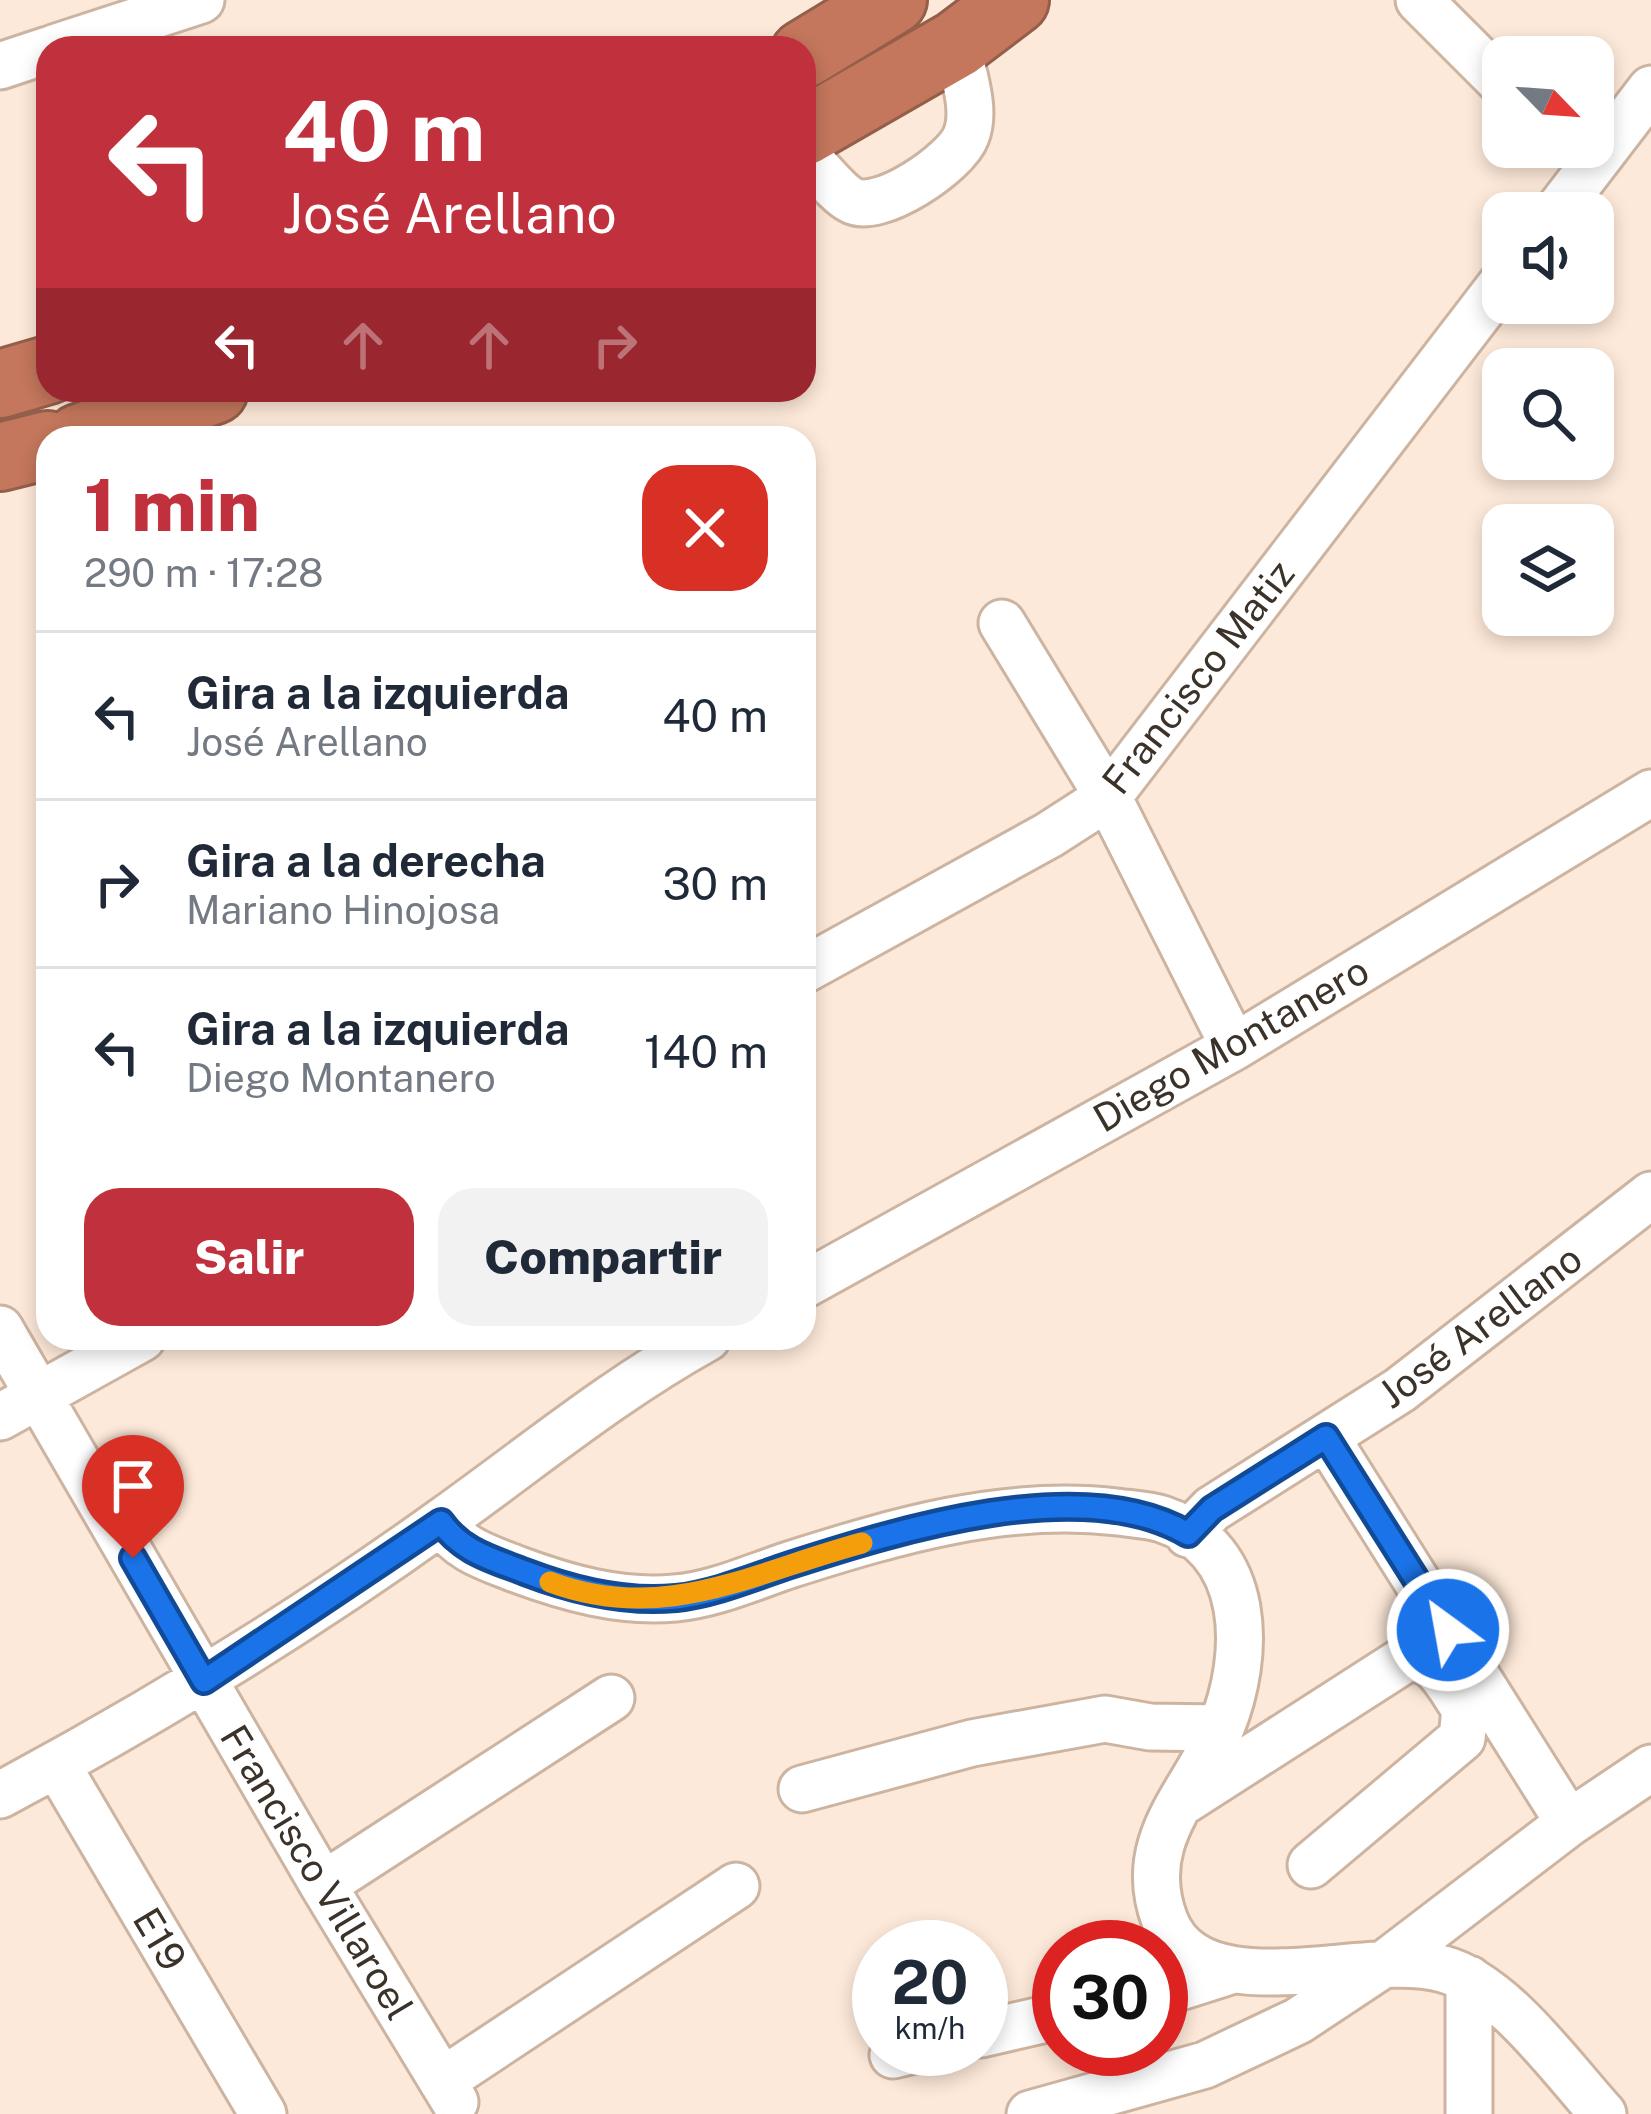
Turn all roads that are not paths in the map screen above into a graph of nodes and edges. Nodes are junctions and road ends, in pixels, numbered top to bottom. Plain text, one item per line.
1 (201, 0) edge
2 (893, 0) edge
3 (1015, 0) edge
4 (1419, 0) edge
5 (91, 36) edge
6 (957, 44) junction
7 (816, 47) edge
8 (36, 54) edge
9 (1482, 63) edge
10 (0, 66) edge
11 (1651, 89) edge
12 (1614, 124) edge
13 (816, 125) edge
14 (816, 167) edge
15 (1482, 310) edge
16 (36, 374) edge
17 (0, 384) edge
18 (180, 402) edge
19 (113, 426) edge
20 (36, 449) edge
21 (0, 457) edge
22 (1002, 623) dead end
23 (1651, 793) edge
24 (1108, 797) junction
25 (816, 963) edge
26 (1234, 1047) junction
27 (1651, 1195) edge
28 (816, 1278) edge
29 (0, 1329) edge
30 (121, 1350) edge
31 (633, 1356) edge
32 (19, 1407) edge
33 (1326, 1437) junction
34 (441, 1522) junction
35 (1188, 1534) junction
36 (204, 1681) junction
37 (611, 1698) dead end
38 (1221, 1728) junction
39 (57, 1765) junction
40 (1651, 1768) edge
41 (802, 1789) dead end
42 (0, 1795) edge
43 (1173, 1808) junction
44 (1569, 1823) junction
45 (1311, 1865) dead end
46 (323, 1885) junction
47 (736, 1886) dead end
48 (1387, 1962) junction
49 (1230, 1971) junction
50 (1469, 1979) junction
51 (1188, 1984) edge
52 (263, 2114) edge
53 (1030, 2114) edge
54 (1468, 2114) edge
55 (1603, 2114) edge

1 - 5 street
2 - 7 highway
3 - 6 highway
4 - 9 street
6 - 13 highway
6 - 14 street
8 - 10 street
11 - 12 street
15 - 24 street, Francisco Matiz
16 - 17 highway
18 - 19 highway
20 - 21 highway
22 - 24 street
23 - 26 street, Diego Montanero
24 - 25 street, Francisco Matiz
24 - 26 street
26 - 28 street, Diego Montanero
27 - 33 street, José Arellano
29 - 32 street, Francisco Villaroel
30 - 32 street
31 - 34 street
32 - 36 street, Francisco Villaroel
33 - 35 street, José Arellano
33 - 44 street
34 - 35 street
34 - 36 street
35 - 38 street
36 - 39 street
36 - 46 street, Francisco Villaroel
37 - 46 street
38 - 41 street
38 - 43 street
39 - 42 street
39 - 52 street, E19
40 - 44 street
43 - 45 street
43 - 49 street
44 - 48 street
46 - 47 street, Francisco Villaroel
48 - 49 street
48 - 50 street
48 - 53 street
49 - 51 street
50 - 54 street
50 - 55 street

